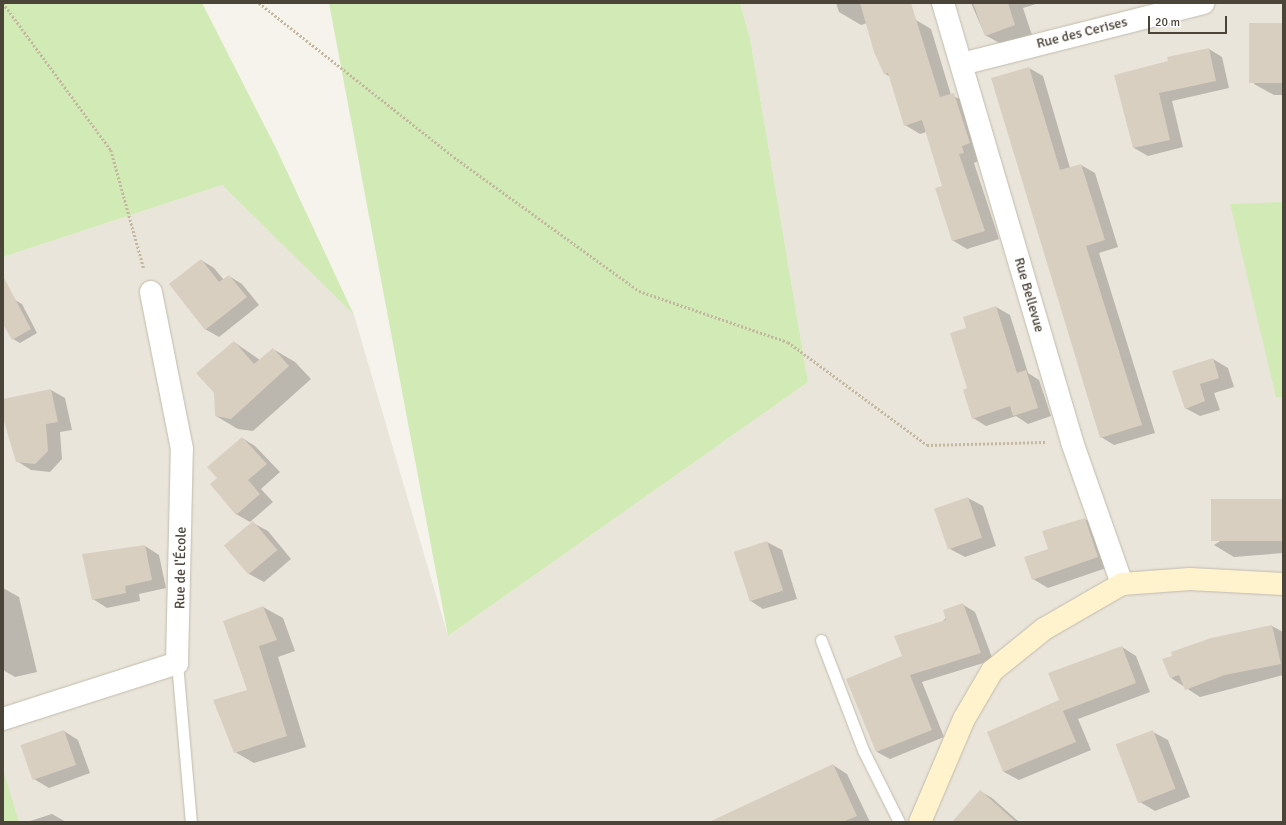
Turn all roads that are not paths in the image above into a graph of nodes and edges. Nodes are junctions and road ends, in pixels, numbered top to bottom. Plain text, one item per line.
1 (943, 3) edge
2 (1203, 3) edge
3 (962, 64) junction
4 (151, 292) road end
5 (1122, 584) junction
6 (1283, 584) edge
7 (821, 640) dead end
8 (177, 663) junction
9 (3, 719) edge
10 (191, 822) edge
11 (899, 822) edge
12 (920, 822) edge

1 - 3 street, Rue Bellevue
2 - 3 street, Rue des Cerises
3 - 5 street, Rue Bellevue
4 - 8 street, Rue de l'École
5 - 6 main road
5 - 12 main road
7 - 11 lane
8 - 9 street
8 - 10 lane

